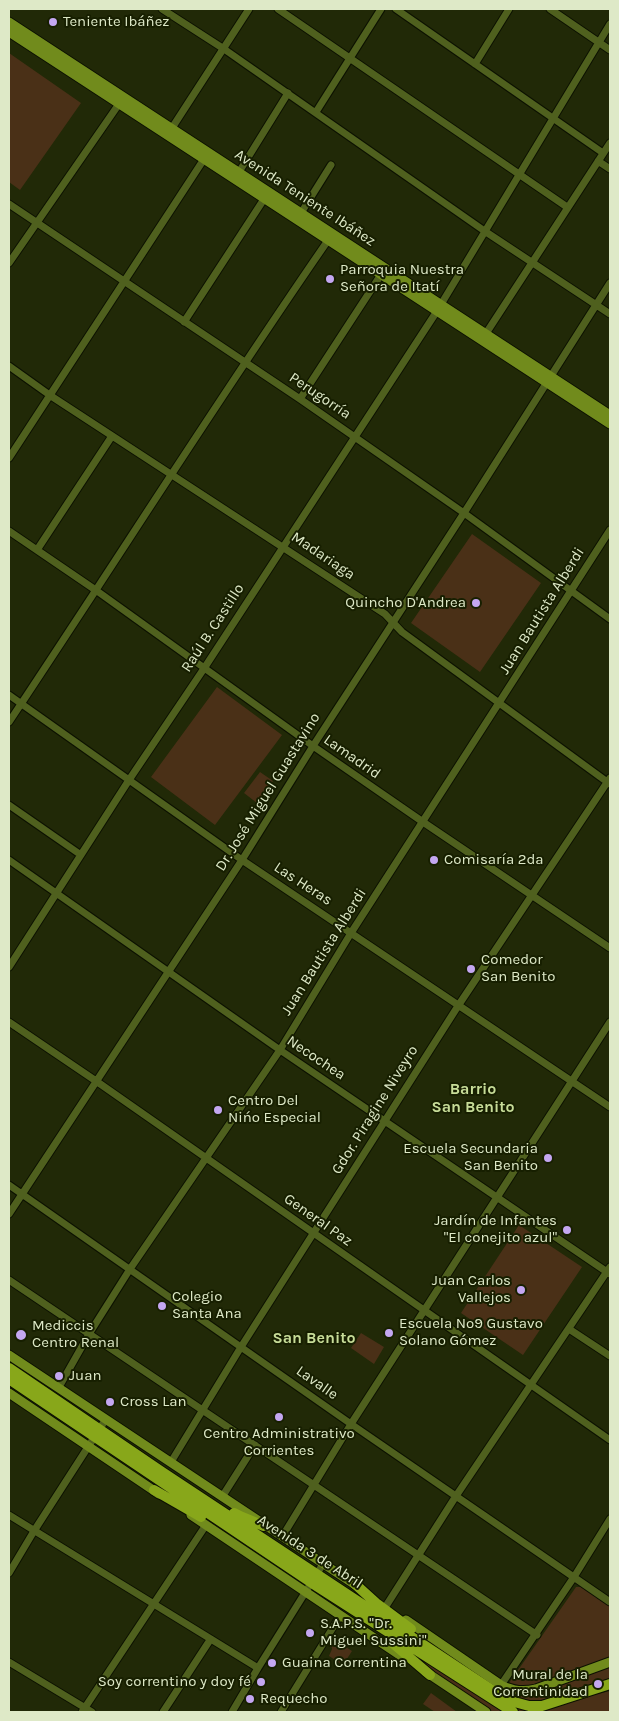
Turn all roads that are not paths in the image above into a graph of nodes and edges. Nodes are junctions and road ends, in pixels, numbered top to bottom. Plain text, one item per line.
1 (162, 9) edge
2 (248, 9) edge
3 (278, 9) edge
4 (381, 9) edge
5 (396, 9) edge
6 (507, 9) edge
7 (550, 9) edge
8 (9, 22) edge
9 (610, 24) edge
10 (9, 32) edge
11 (600, 42) junction
12 (224, 49) junction
13 (610, 50) edge
14 (350, 58) junction
15 (475, 64) junction
16 (288, 94) junction
17 (121, 101) junction
18 (316, 112) junction
19 (552, 118) junction
20 (170, 132) junction
21 (610, 143) edge
22 (603, 153) junction
23 (206, 155) junction
24 (598, 161) junction
25 (331, 165) dead end
26 (610, 169) edge
27 (239, 172) junction
28 (520, 174) junction
29 (266, 195) junction
30 (9, 204) edge
31 (568, 207) junction
32 (301, 213) junction
33 (36, 224) junction
34 (486, 232) junction
35 (330, 237) junction
36 (532, 262) junction
37 (9, 263) edge
38 (383, 271) junction
39 (123, 282) junction
40 (610, 283) edge
41 (597, 304) junction
42 (438, 308) junction
43 (610, 314) edge
44 (184, 322) junction
45 (484, 337) junction
46 (245, 362) junction
47 (9, 366) edge
48 (549, 380) junction
49 (51, 396) junction
50 (300, 399) junction
51 (608, 416) edge
52 (112, 436) junction
53 (354, 436) junction
54 (9, 458) edge
55 (172, 474) junction
56 (464, 513) junction
57 (610, 530) edge
58 (9, 531) edge
59 (284, 546) junction
60 (37, 550) junction
61 (571, 590) junction
62 (97, 591) junction
63 (610, 619) edge
64 (394, 623) junction
65 (205, 667) junction
66 (9, 695) edge
67 (21, 703) junction
68 (500, 703) junction
69 (9, 722) edge
70 (313, 746) junction
71 (129, 780) junction
72 (609, 782) edge
73 (9, 805) edge
74 (423, 822) junction
75 (81, 855) junction
76 (9, 860) edge
77 (242, 860) junction
78 (56, 893) junction
79 (532, 895) junction
80 (352, 933) junction
81 (610, 948) edge
82 (9, 967) edge
83 (168, 973) junction
84 (458, 1006) junction
85 (9, 1022) edge
86 (610, 1022) edge
87 (280, 1050) junction
88 (96, 1081) junction
89 (572, 1082) junction
90 (610, 1107) edge
91 (385, 1121) junction
92 (207, 1159) junction
93 (9, 1185) edge
94 (21, 1193) junction
95 (498, 1197) junction
96 (9, 1214) edge
97 (314, 1234) junction
98 (130, 1269) junction
99 (609, 1270) edge
100 (9, 1280) edge
101 (424, 1310) junction
102 (569, 1329) junction
103 (90, 1334) junction
104 (241, 1347) junction
105 (9, 1355) edge
106 (610, 1356) edge
107 (9, 1368) edge
108 (9, 1379) edge
109 (531, 1385) junction
110 (59, 1387) junction
111 (9, 1393) edge
112 (202, 1410) junction
113 (106, 1419) junction
114 (351, 1424) junction
115 (97, 1433) junction
116 (610, 1440) edge
117 (255, 1445) junction
118 (88, 1446) junction
119 (171, 1462) junction
120 (162, 1472) junction
121 (313, 1484) junction
122 (154, 1490) junction
123 (456, 1496) junction
124 (222, 1497) junction
125 (9, 1516) edge
126 (610, 1519) edge
127 (206, 1525) junction
128 (264, 1526) junction
129 (34, 1531) junction
130 (282, 1537) junction
131 (266, 1552) junction
132 (417, 1556) junction
133 (323, 1564) junction
134 (9, 1573) edge
135 (574, 1577) junction
136 (315, 1581) junction
137 (355, 1584) junction
138 (305, 1593) junction
139 (610, 1602) edge
140 (152, 1604) junction
141 (386, 1606) junction
142 (340, 1616) junction
143 (537, 1635) junction
144 (210, 1640) junction
145 (9, 1662) edge
146 (610, 1662) edge
147 (258, 1668) junction
148 (460, 1670) junction
149 (430, 1675) junction
150 (610, 1684) edge
151 (501, 1685) junction
152 (84, 1710) edge
153 (481, 1711) edge
154 (92, 1712) edge
155 (163, 1712) edge
156 (232, 1712) edge
157 (281, 1712) edge
158 (513, 1712) edge

1 - 12 street
2 - 12 street
3 - 14 street
4 - 14 street
5 - 15 street
6 - 15 street
7 - 11 street
8 - 17 main road, Avenida Teniente Ibáñez
9 - 11 street, Raúl B. Castillo
10 - 17 main road, Avenida Teniente Ibáñez
11 - 13 street
11 - 19 street, Raúl B. Castillo
12 - 16 street
12 - 20 street
14 - 18 street
14 - 28 street
15 - 19 street
16 - 18 street
16 - 27 street
17 - 20 main road, Avenida Teniente Ibáñez
17 - 33 street
18 - 34 street
19 - 22 street
19 - 28 street, Raúl B. Castillo
20 - 23 main road, Avenida Teniente Ibáñez
21 - 22 street
22 - 24 street
23 - 27 main road, Avenida Teniente Ibáñez
23 - 29 main road, Avenida Teniente Ibáñez
23 - 39 street
24 - 26 street
24 - 31 street
25 - 32 street
27 - 29 main road, Avenida Teniente Ibáñez
28 - 31 street
28 - 34 street, Raúl B. Castillo
29 - 32 main road, Avenida Teniente Ibáñez
29 - 35 main road, Avenida Teniente Ibáñez
29 - 44 street
30 - 33 street, Perugorría
31 - 36 street
32 - 35 main road, Avenida Teniente Ibáñez
33 - 37 street
33 - 39 street, Perugorría
34 - 36 street
34 - 42 street, Raúl B. Castillo
35 - 38 main road, Avenida Teniente Ibáñez
35 - 46 street
36 - 41 street
36 - 45 street
38 - 42 main road, Avenida Teniente Ibáñez
38 - 50 street
39 - 44 street, Perugorría
39 - 49 street
40 - 41 street, Dr. José Miguel Guastavino
41 - 43 street
41 - 48 street, Dr. José Miguel Guastavino
42 - 45 main road, Avenida Teniente Ibáñez
42 - 53 street, Raúl B. Castillo
44 - 46 street, Perugorría
45 - 48 main road, Avenida Teniente Ibáñez
46 - 50 street, Perugorría
46 - 55 street
47 - 49 street, Madariaga
48 - 51 main road, Avenida Teniente Ibáñez
48 - 56 street, Dr. José Miguel Guastavino
49 - 52 street, Madariaga
49 - 54 street
50 - 53 street, Perugorría
52 - 55 street, Madariaga
52 - 60 street
53 - 56 street, Perugorría
53 - 59 street, Raúl B. Castillo
55 - 59 street, Madariaga
55 - 62 street
56 - 61 street, Perugorría
56 - 64 street, Dr. José Miguel Guastavino
57 - 61 street, Juan Bautista Alberdi
58 - 60 street, Lamadrid
59 - 64 street, Madariaga
59 - 65 street, Raúl B. Castillo
60 - 62 street, Lamadrid
61 - 63 street, Perugorría
61 - 68 street, Juan Bautista Alberdi
62 - 65 street, Lamadrid
62 - 67 street
64 - 68 street, Madariaga
64 - 70 street, Dr. José Miguel Guastavino
65 - 70 street, Lamadrid
65 - 71 street, Raúl B. Castillo
66 - 67 street, Las Heras
67 - 69 street
67 - 71 street, Las Heras
68 - 72 street, Madariaga
68 - 74 street, Juan Bautista Alberdi
70 - 74 street, Lamadrid
70 - 77 street, Dr. José Miguel Guastavino
71 - 75 street, Raúl B. Castillo
71 - 77 street, Las Heras
72 - 79 street, Gdor. Piragine Niveyro
73 - 75 street
74 - 79 street, Lamadrid
74 - 80 street, Juan Bautista Alberdi
75 - 78 street, Raúl B. Castillo
76 - 78 street, Necochea
77 - 80 street, Las Heras
77 - 83 street, Dr. José Miguel Guastavino
78 - 82 street, Raúl B. Castillo
78 - 83 street, Necochea
79 - 81 street, Lamadrid
79 - 84 street, Gdor. Piragine Niveyro
80 - 84 street, Las Heras
80 - 87 street, Juan Bautista Alberdi
83 - 87 street, Necochea
83 - 88 street, Dr. José Miguel Guastavino
84 - 89 street, Las Heras
84 - 91 street, Gdor. Piragine Niveyro
85 - 88 street, General Paz
86 - 89 street
87 - 91 street, Necochea
87 - 92 street, Juan Bautista Alberdi
88 - 92 street, General Paz
88 - 94 street, Dr. José Miguel Guastavino
89 - 90 street, Las Heras
89 - 95 street
91 - 95 street, Necochea
91 - 97 street, Gdor. Piragine Niveyro
92 - 97 street, General Paz
92 - 98 street, Juan Bautista Alberdi
93 - 94 street, Lavalle
94 - 96 street, Dr. José Miguel Guastavino
94 - 98 street, Lavalle
95 - 99 street, Necochea
95 - 101 street
97 - 101 street, General Paz
97 - 104 street, Gdor. Piragine Niveyro
98 - 103 street, Juan Bautista Alberdi
98 - 104 street, Lavalle
99 - 102 street
100 - 103 street
101 - 109 street, General Paz
101 - 114 street
102 - 106 street
102 - 109 street
103 - 110 street, Juan Bautista Alberdi
103 - 112 street
104 - 112 street, Gdor. Piragine Niveyro
104 - 114 street, Lavalle
105 - 110 main road, Avenida 3 de Abril
107 - 115 highway, Avenida 3 de Abril
108 - 115 highway, Avenida 3 de Abril
109 - 116 street, General Paz
109 - 123 street
110 - 113 main road, Avenida 3 de Abril
111 - 118 main road
112 - 117 street
112 - 119 street, Gdor. Piragine Niveyro
113 - 115 street
113 - 119 main road, Avenida 3 de Abril
114 - 121 street
114 - 123 street, Lavalle
115 - 118 street
115 - 120 highway, Avenida 3 de Abril
115 - 131 highway, Avenida 3 de Abril
117 - 121 street
117 - 124 street
118 - 122 main road
118 - 129 street
119 - 124 main road, Avenida 3 de Abril
120 - 128 highway
120 - 136 highway, Avenida 3 de Abril
121 - 130 street
121 - 132 street
122 - 127 main road
122 - 131 highway
123 - 132 street
123 - 135 street, Lavalle
124 - 128 main road, Avenida 3 de Abril
125 - 129 street
126 - 135 street
127 - 138 main road
127 - 140 street
128 - 130 main road, Avenida 3 de Abril
129 - 134 street
129 - 140 street
130 - 133 main road, Avenida 3 de Abril
131 - 136 highway, Avenida 3 de Abril
132 - 141 street
132 - 143 street
133 - 136 street
133 - 137 main road, Avenida 3 de Abril
135 - 139 street, Lavalle
135 - 143 street
136 - 138 street
136 - 148 highway, Avenida 3 de Abril
136 - 149 highway
136 - 158 highway, Avenida 3 de Abril
137 - 141 main road, Avenida 3 de Abril
137 - 148 highway
138 - 142 main road
138 - 147 street
140 - 144 street
140 - 152 street
141 - 151 main road, Avenida 3 de Abril
142 - 149 main road
142 - 157 street
143 - 151 street
144 - 147 street
144 - 155 street
145 - 152 street
146 - 151 main road
147 - 156 street
148 - 150 highway, Avenida 3 de Abril
149 - 153 main road
152 - 154 street

